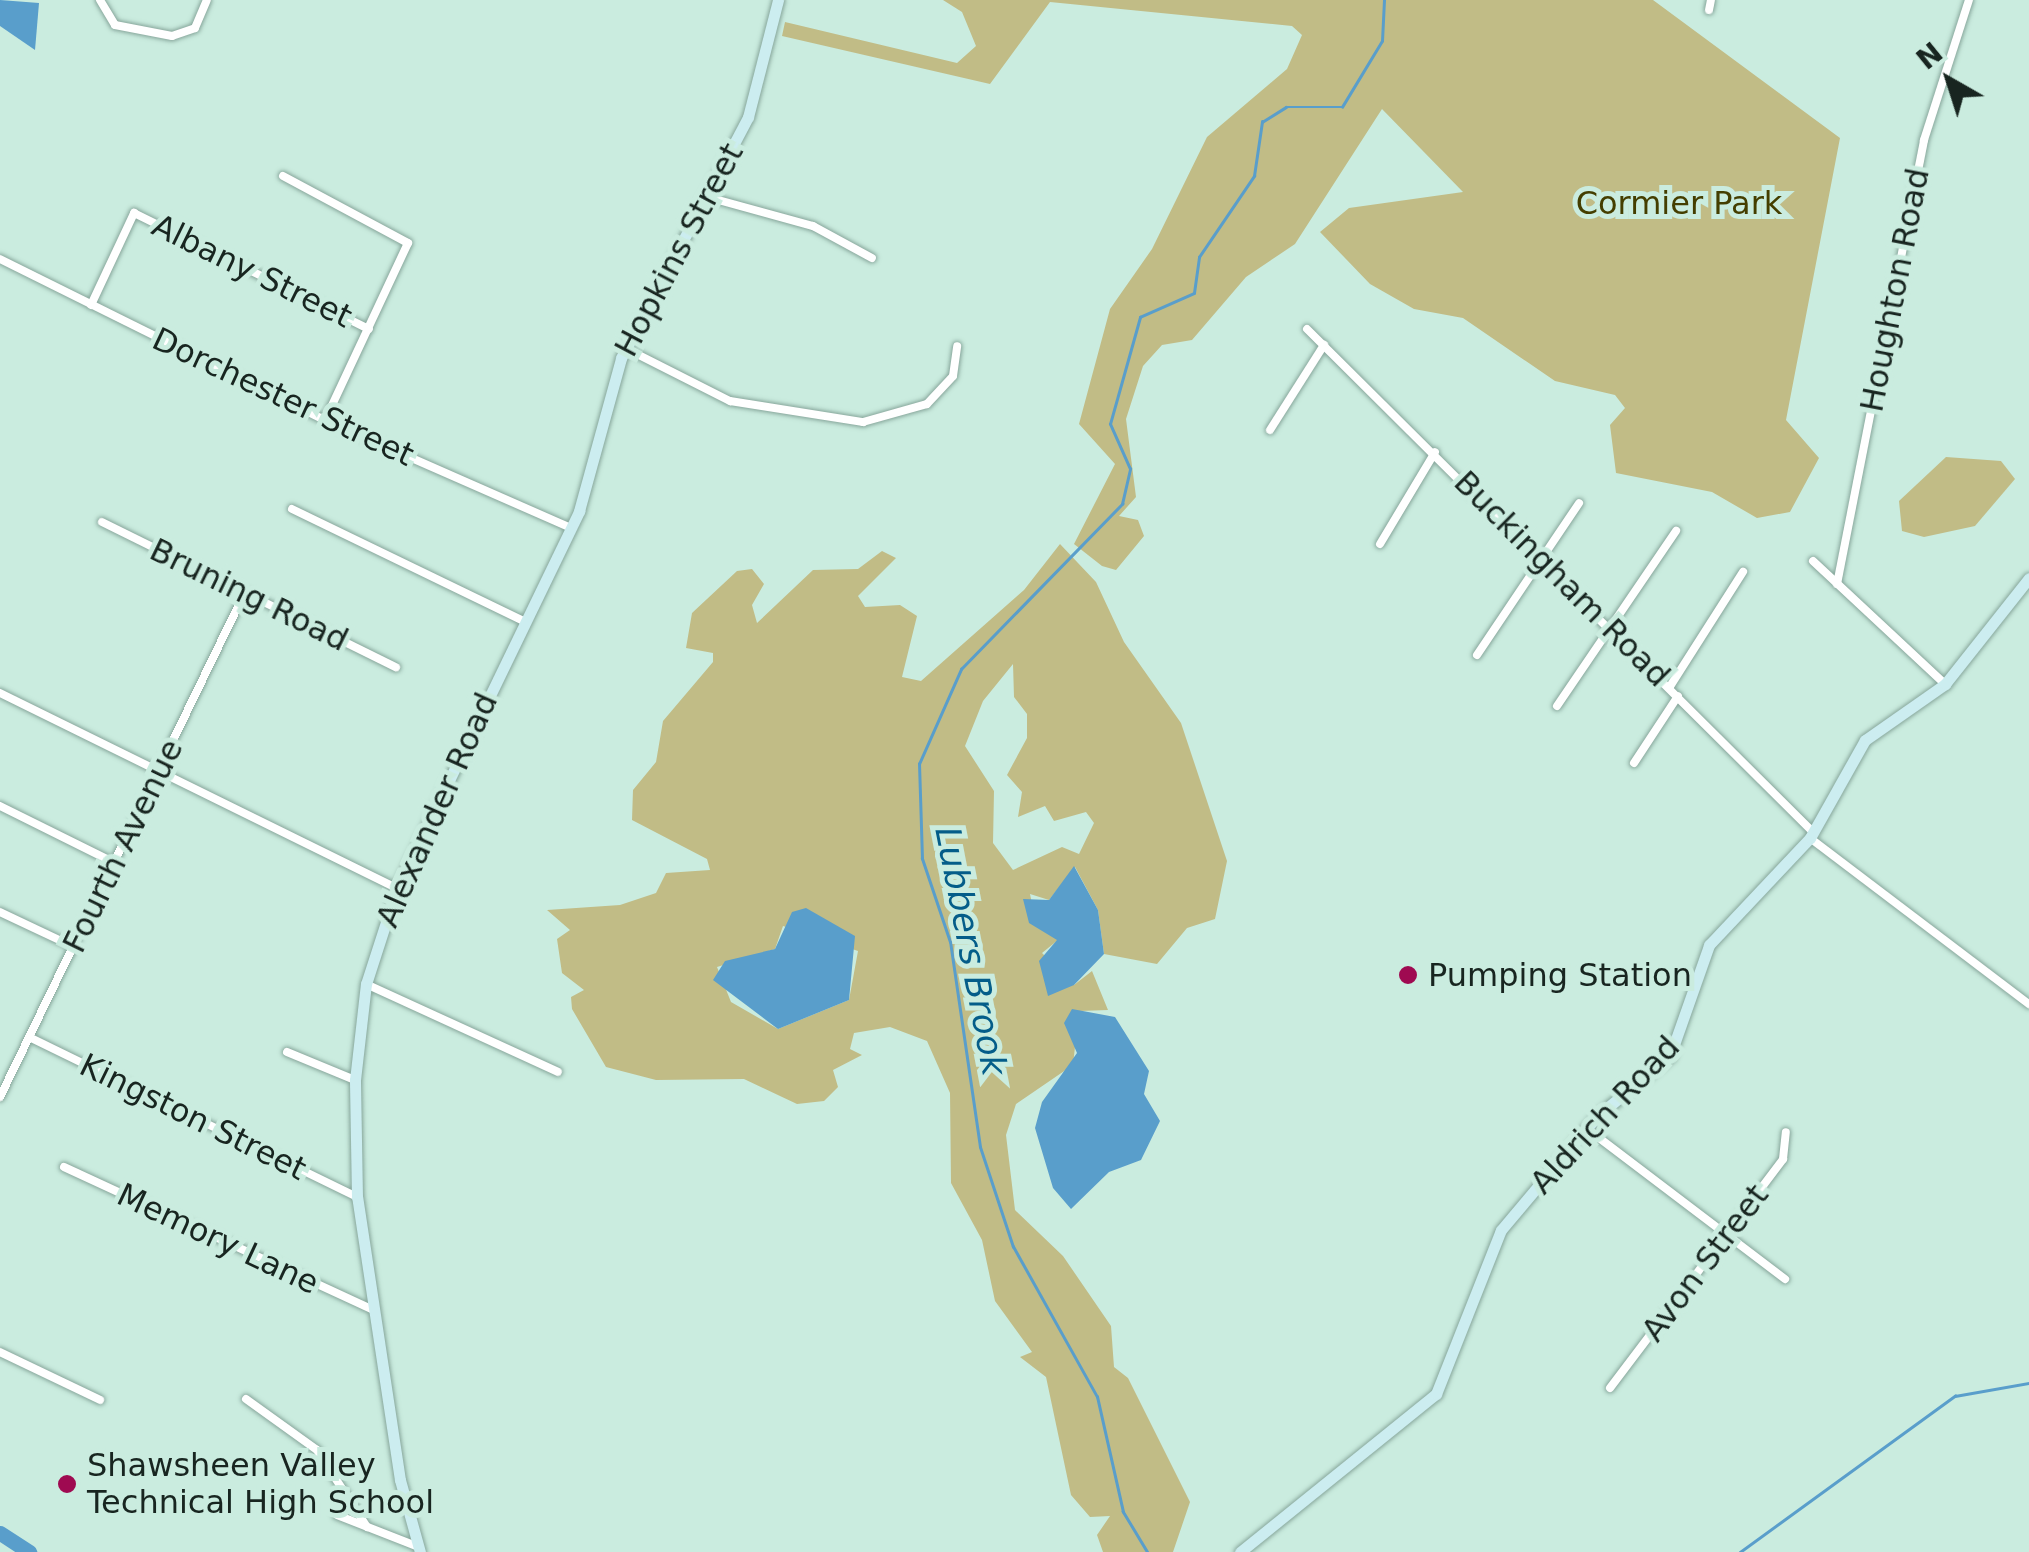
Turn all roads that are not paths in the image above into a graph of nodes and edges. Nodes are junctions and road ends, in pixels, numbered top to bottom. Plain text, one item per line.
1 (100, 0) edge
2 (207, 0) edge
3 (778, 0) edge
4 (1969, 0) edge
5 (284, 176) dead end
6 (711, 198) junction
7 (872, 258) dead end
8 (0, 259) edge
9 (91, 305) junction
10 (369, 328) junction
11 (1306, 329) dead end
12 (1324, 344) junction
13 (957, 346) dead end
14 (625, 348) junction
15 (325, 420) junction
16 (1270, 430) dead end
17 (1435, 452) junction
18 (583, 500) joint
19 (1578, 502) dead end
20 (292, 509) dead end
21 (102, 522) dead end
22 (570, 528) junction
23 (1676, 531) dead end
24 (1380, 544) dead end
25 (1544, 561) junction
26 (1813, 561) dead end
27 (1743, 572) dead end
28 (2029, 578) edge
29 (1836, 584) junction
30 (244, 594) junction
31 (524, 621) junction
32 (1608, 626) junction
33 (1477, 655) dead end
34 (396, 667) dead end
35 (1945, 684) junction
36 (1669, 688) junction
37 (0, 692) edge
38 (1678, 696) junction
39 (1557, 706) dead end
40 (1634, 763) dead end
41 (157, 774) junction
42 (0, 806) edge
43 (1812, 836) junction
44 (115, 863) junction
45 (397, 888) junction
46 (0, 912) edge
47 (74, 947) junction
48 (366, 984) junction
49 (2029, 1004) edge
50 (29, 1037) junction
51 (287, 1052) dead end
52 (558, 1072) dead end
53 (354, 1080) junction
54 (0, 1097) edge
55 (1586, 1128) junction
56 (1786, 1132) dead end
57 (64, 1167) dead end
58 (357, 1197) junction
59 (1727, 1236) junction
60 (1785, 1279) dead end
61 (373, 1310) junction
62 (0, 1352) edge
63 (1610, 1388) dead end
64 (100, 1400) dead end
65 (246, 1400) dead end
66 (337, 1515) dead end
67 (367, 1527) junction
68 (418, 1549) edge
69 (1240, 1552) edge

1 - 2 street
3 - 6 street, Hopkins Street
4 - 29 street, Houghton Road
5 - 10 street
6 - 7 street
6 - 14 street, Hopkins Street
8 - 9 street, Dorchester Street
9 - 10 street, Albany Street
9 - 15 street, Dorchester Street
10 - 15 street
11 - 12 street, Buckingham Road
12 - 16 street
12 - 17 street, Buckingham Road
13 - 14 street
14 - 18 street, Hopkins Street
15 - 22 street, Dorchester Street
17 - 24 street
17 - 25 street, Buckingham Road
18 - 22 street, Alexander Road
19 - 25 street
20 - 31 street
21 - 30 street, Bruning Road
22 - 31 street, Alexander Road
23 - 32 street
25 - 32 street, Buckingham Road
25 - 33 street
26 - 29 street
27 - 36 street
28 - 35 street, Aldrich Road
29 - 35 street
30 - 34 street, Bruning Road
30 - 41 street, Fourth Avenue
31 - 45 street, Alexander Road
32 - 36 street, Buckingham Road
32 - 39 street
35 - 43 street, Aldrich Road
36 - 38 street, Buckingham Road
37 - 41 street
38 - 40 street
38 - 43 street, Buckingham Road
41 - 44 street, Fourth Avenue
41 - 45 street
42 - 44 street
43 - 49 street, Buckingham Road
43 - 55 street, Aldrich Road
44 - 47 street, Fourth Avenue
45 - 48 street, Alexander Road
46 - 47 street
47 - 50 street, Fourth Avenue
48 - 52 street
48 - 53 street, Alexander Road
50 - 54 street, Fourth Avenue
50 - 58 street, Kingston Street
51 - 53 street
53 - 58 street, Alexander Road
55 - 59 street
55 - 69 street, Aldrich Road
56 - 59 street, Avon Street
57 - 61 street, Memory Lane
58 - 61 street, Alexander Road
59 - 60 street
59 - 63 street, Avon Street
61 - 68 street, Alexander Road
62 - 64 street
65 - 67 street
66 - 67 street
67 - 68 street

